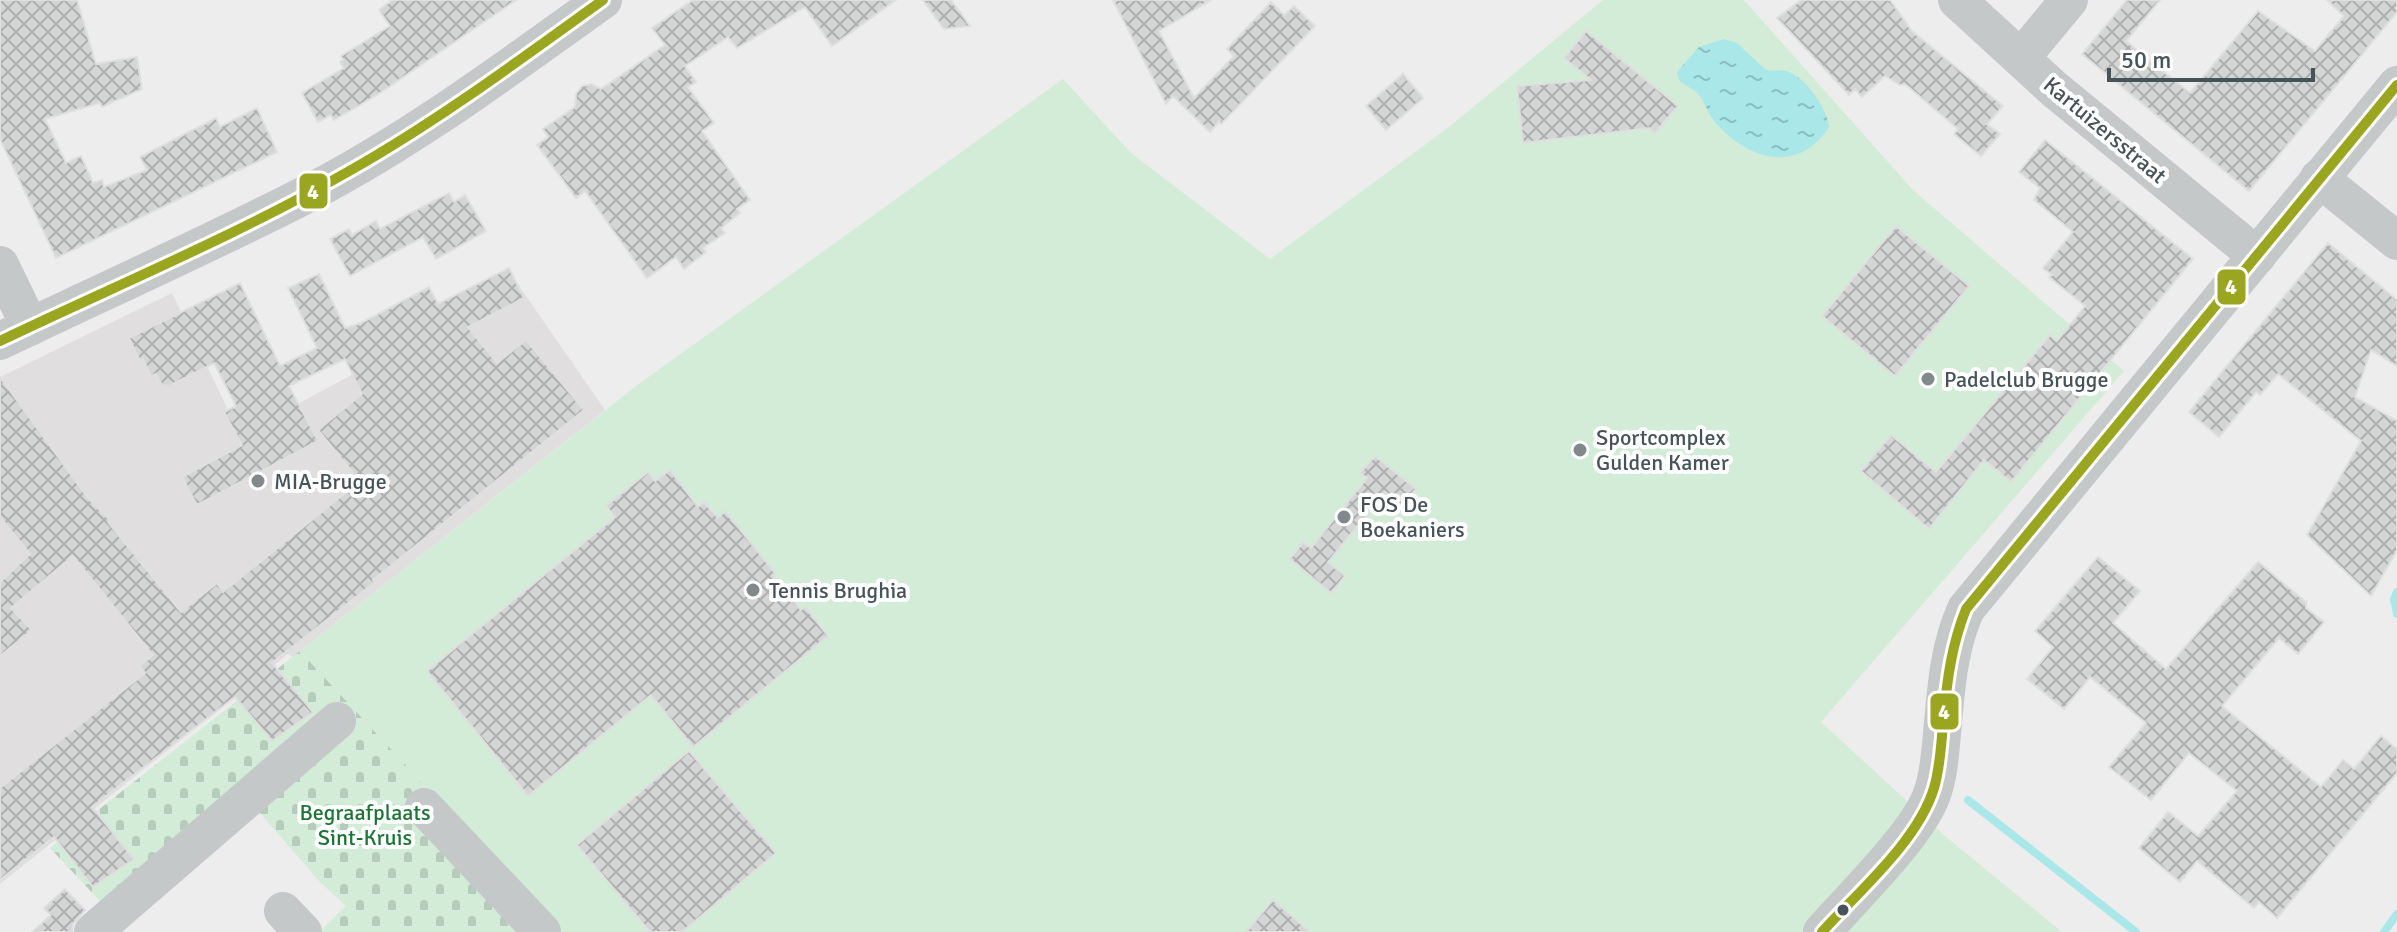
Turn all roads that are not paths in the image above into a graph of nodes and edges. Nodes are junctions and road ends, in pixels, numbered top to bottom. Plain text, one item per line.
1 (603, 0) edge
2 (1957, 0) edge
3 (2069, 0) edge
4 (2021, 58) junction
5 (2397, 85) edge
6 (2319, 178) junction
7 (2397, 241) edge
8 (2257, 256) junction
9 (0, 265) edge
10 (15, 334) edge
11 (337, 721) dead end
12 (424, 807) dead end
13 (93, 932) edge
14 (542, 932) edge
15 (1822, 932) edge

1 - 10 street
2 - 4 street, Kartuizersstraat
3 - 4 street
4 - 8 street, Kartuizersstraat
5 - 6 street
6 - 7 street
6 - 8 street
8 - 15 street
9 - 10 street
11 - 13 street
12 - 14 street

